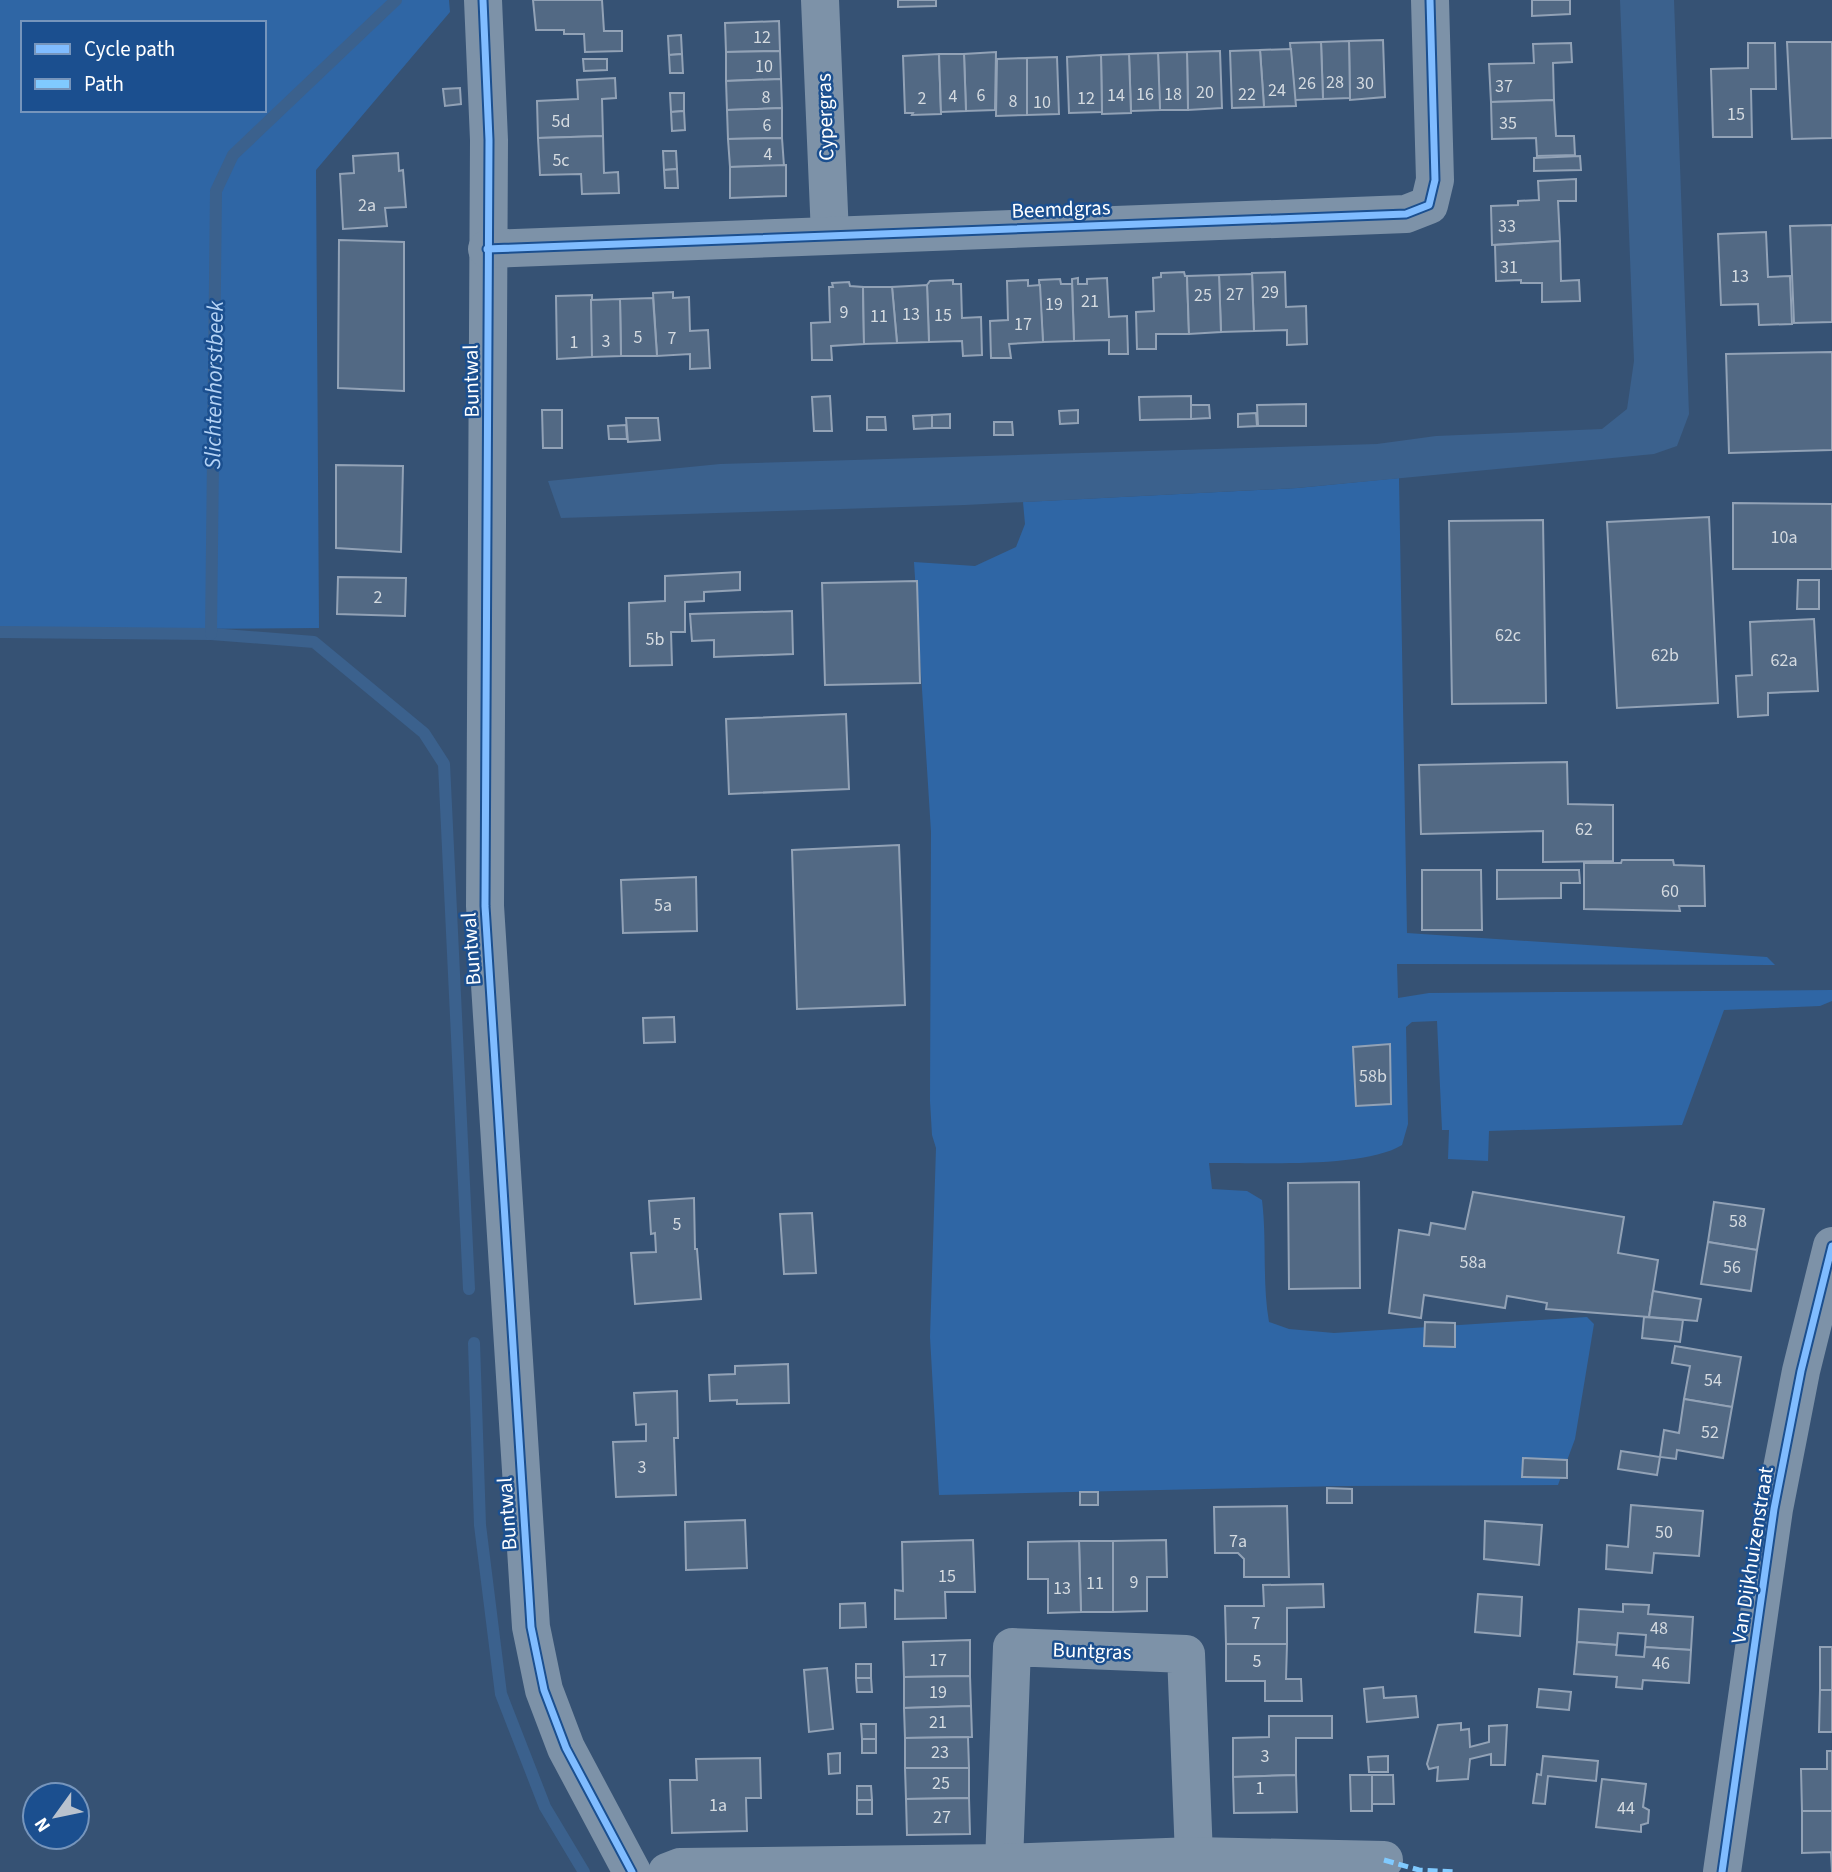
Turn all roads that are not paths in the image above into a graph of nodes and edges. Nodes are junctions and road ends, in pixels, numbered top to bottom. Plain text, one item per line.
1 (483, 0) edge
2 (820, 0) edge
3 (1430, 0) edge
4 (830, 235) junction
5 (487, 249) junction
6 (1832, 1246) edge
7 (1194, 1856) junction
8 (1384, 1860) dead end
9 (1004, 1863) junction
10 (632, 1872) edge
11 (667, 1872) edge
12 (1722, 1872) edge

1 - 5 street, Buntwal
2 - 4 street, Cypergras
3 - 4 street, Beemdgras
4 - 5 street, Beemdgras
5 - 10 street, Buntwal
6 - 12 street, Van Dijkhuizenstraat
7 - 8 street
7 - 9 street
7 - 9 street, Buntgras
9 - 11 street

